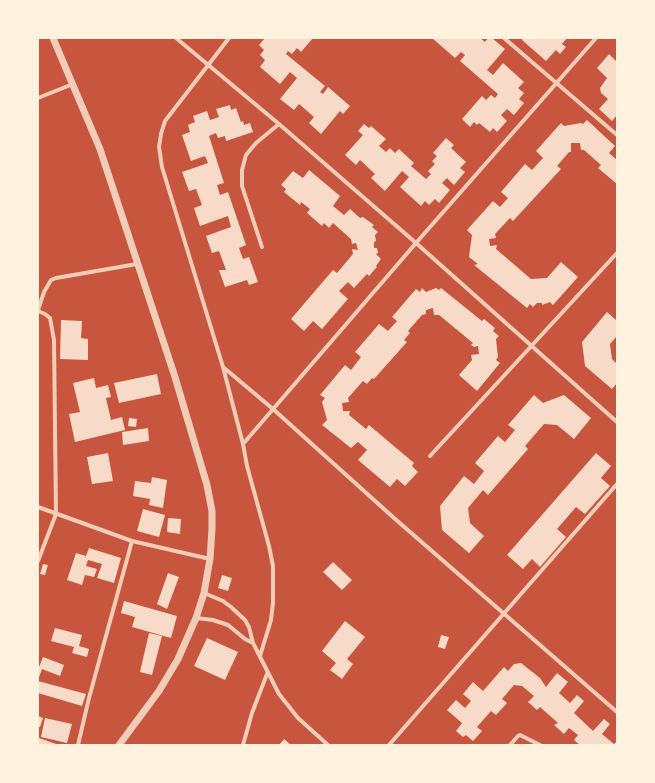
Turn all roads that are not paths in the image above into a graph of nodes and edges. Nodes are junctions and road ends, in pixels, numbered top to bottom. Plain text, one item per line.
1 (53, 38) edge
2 (176, 38) edge
3 (229, 38) edge
4 (504, 38) edge
5 (596, 38) edge
6 (208, 65) junction
7 (73, 84) junction
8 (556, 84) junction
9 (38, 98) edge
10 (279, 124) junction
11 (617, 135) edge
12 (416, 243) junction
13 (262, 246) dead end
14 (617, 253) edge
15 (137, 264) junction
16 (38, 310) edge
17 (532, 346) junction
18 (222, 367) junction
19 (273, 409) junction
20 (617, 422) edge
21 (243, 444) junction
22 (430, 456) dead end
23 (617, 484) edge
24 (38, 508) edge
25 (56, 514) junction
26 (132, 541) junction
27 (210, 559) junction
28 (38, 561) edge
29 (204, 593) junction
30 (505, 613) junction
31 (196, 618) junction
32 (253, 643) junction
33 (260, 656) junction
34 (267, 674) junction
35 (617, 712) edge
36 (78, 745) edge
37 (119, 745) edge
38 (244, 745) edge
39 (328, 745) edge
40 (389, 745) edge
41 (510, 745) edge
42 (540, 745) edge

1 - 7 street
2 - 6 street
3 - 6 street
4 - 8 street
5 - 8 street
6 - 10 street
6 - 18 street
7 - 9 street
7 - 15 street
8 - 11 street
8 - 12 street
10 - 12 street
10 - 13 street
12 - 17 street
12 - 19 street
14 - 17 street
15 - 16 street
15 - 27 street
16 - 25 street
17 - 20 street
17 - 22 street
18 - 19 street
18 - 21 street
19 - 21 street
19 - 30 street
21 - 33 street
23 - 30 street
24 - 25 street
25 - 26 street
25 - 28 street
26 - 27 street
26 - 36 street
27 - 29 street
29 - 31 street
29 - 32 street
30 - 35 street
30 - 40 street
31 - 32 street
31 - 37 street
32 - 33 street
33 - 34 street
34 - 38 street
34 - 39 street
41 - 42 street

